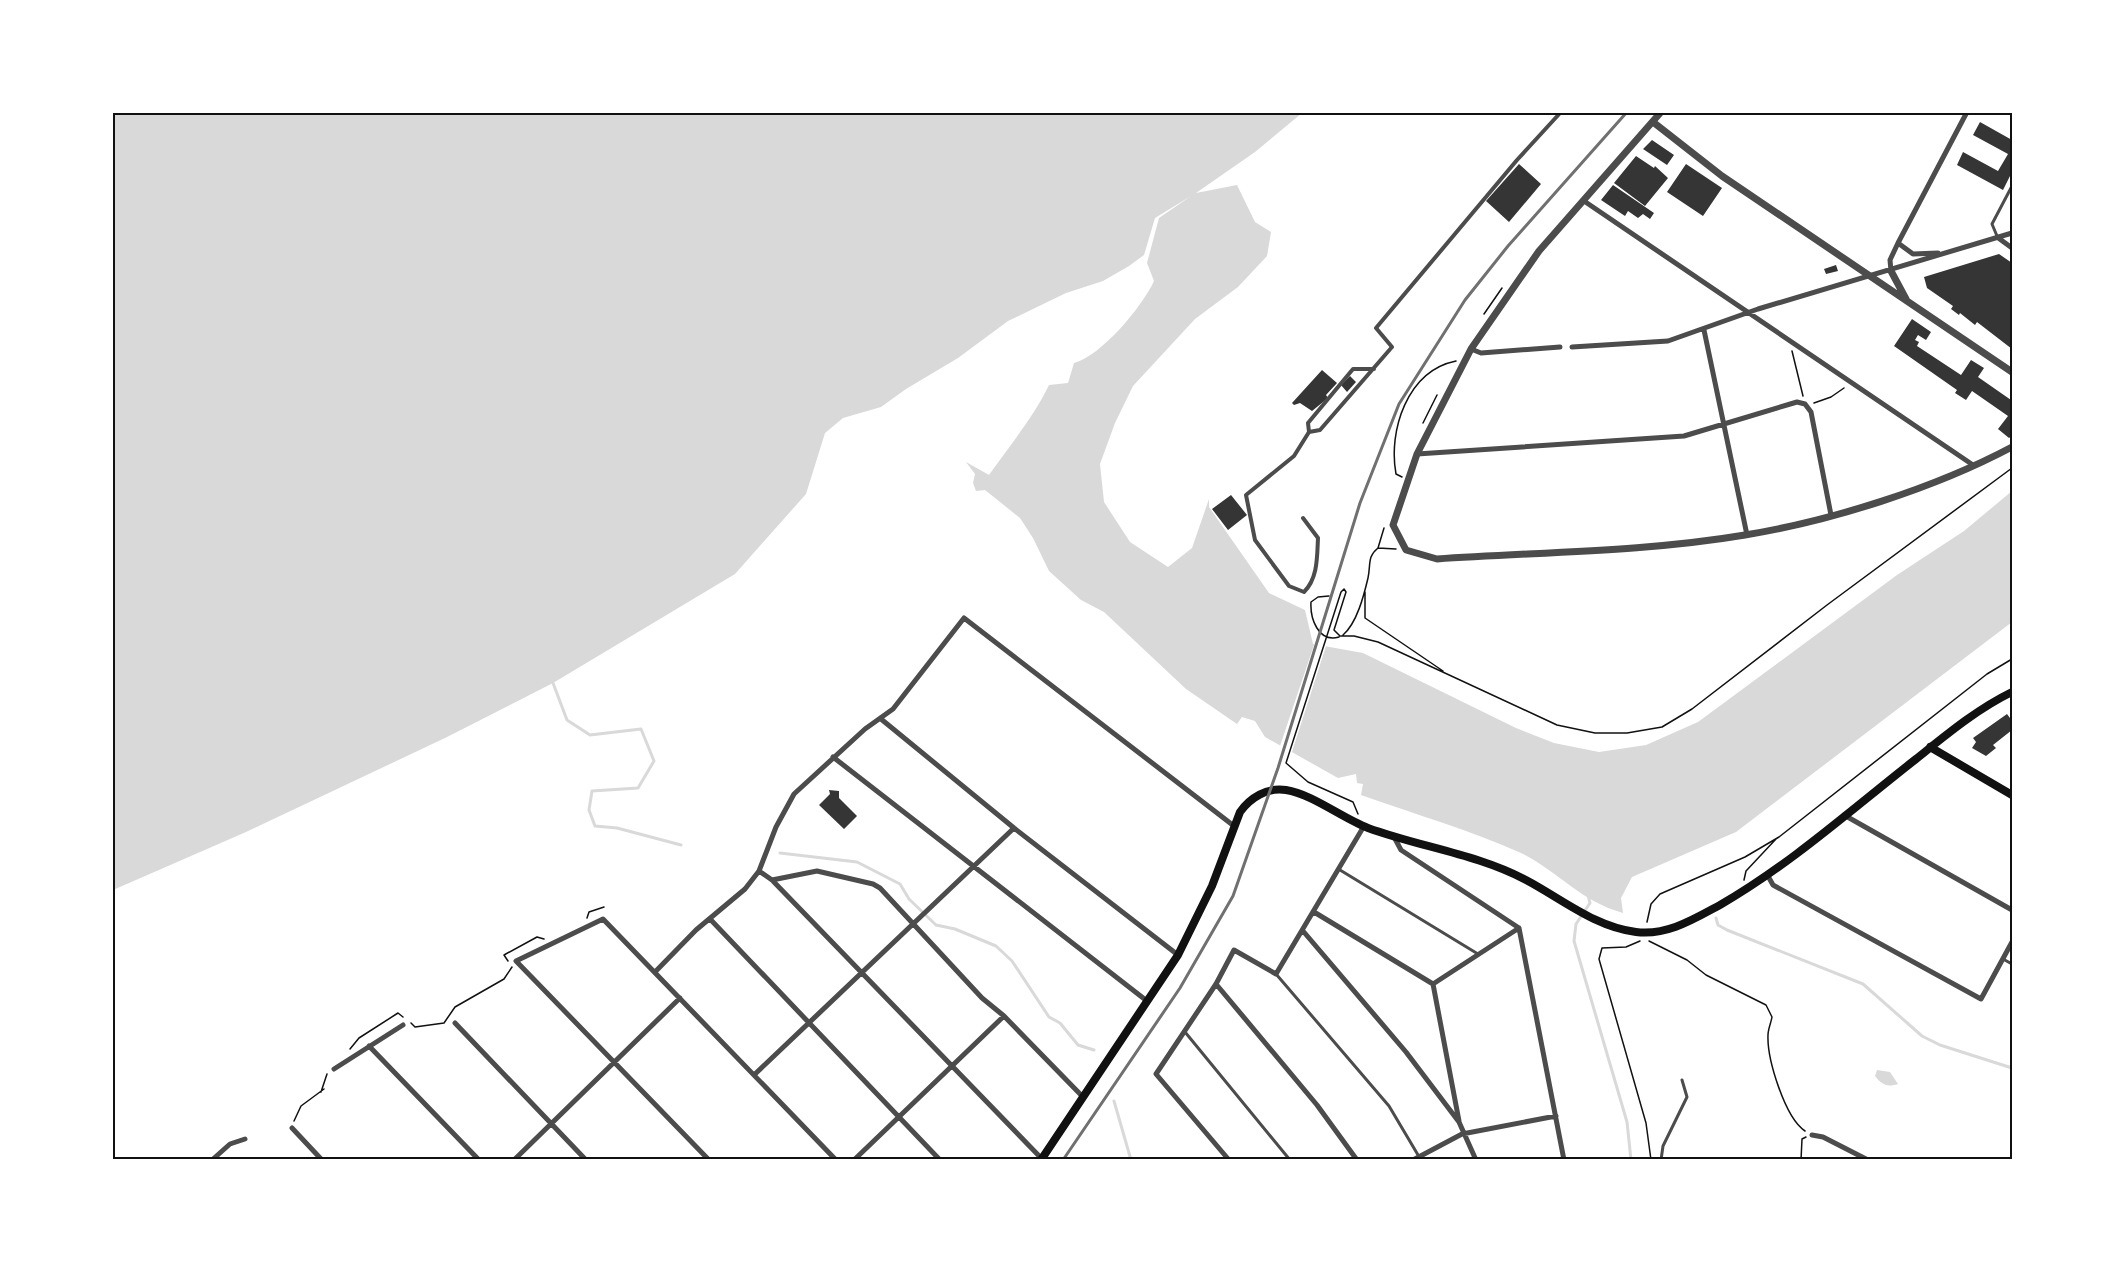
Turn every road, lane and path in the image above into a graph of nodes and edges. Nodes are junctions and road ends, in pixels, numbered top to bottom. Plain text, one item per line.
1 (1561, 112) edge
2 (1661, 112) edge
3 (1967, 112) edge
4 (1653, 122) junction
5 (2013, 186) edge
6 (1584, 201) junction
7 (2013, 233) edge
8 (1997, 237) junction
9 (1898, 243) junction
10 (2013, 248) edge
11 (1939, 253) junction
12 (1891, 271) junction
13 (1870, 276) junction
14 (1908, 301) junction
15 (1750, 313) junction
16 (1704, 330) junction
17 (1790, 342) junction
18 (1560, 347) dead end
19 (1572, 347) dead end
20 (1471, 349) junction
21 (1463, 362) junction
22 (1374, 369) junction
23 (2013, 372) edge
24 (1845, 387) dead end
25 (1805, 404) junction
26 (1725, 425) junction
27 (1309, 432) junction
28 (2013, 447) edge
29 (1417, 454) junction
30 (1973, 465) junction
31 (2013, 468) edge
32 (1408, 479) junction
33 (1831, 515) junction
34 (1304, 518) dead end
35 (1747, 535) junction
36 (1406, 550) junction
37 (1365, 589) junction
38 (1329, 596) dead end
39 (1341, 636) junction
40 (2013, 659) edge
41 (1445, 674) junction
42 (2013, 692) edge
43 (881, 719) junction
44 (1930, 747) junction
45 (833, 758) junction
46 (2013, 795) edge
47 (1844, 815) junction
48 (1359, 816) dead end
49 (1234, 826) junction
50 (1364, 826) junction
51 (1014, 828) junction
52 (1393, 835) junction
53 (1779, 837) junction
54 (1407, 839) junction
55 (1414, 859) junction
56 (972, 866) junction
57 (1340, 870) junction
58 (759, 871) junction
59 (1746, 876) dead end
60 (1768, 876) junction
61 (772, 880) junction
62 (2013, 910) edge
63 (1314, 912) junction
64 (710, 919) junction
65 (913, 924) junction
66 (1647, 924) dead end
67 (1519, 928) junction
68 (1303, 931) junction
69 (2013, 942) edge
70 (1478, 954) junction
71 (1178, 955) junction
72 (2003, 959) junction
73 (516, 961) junction
74 (2013, 964) edge
75 (655, 972) junction
76 (863, 973) junction
77 (1276, 974) junction
78 (1215, 984) junction
79 (1433, 984) junction
80 (680, 998) junction
81 (1147, 1001) junction
82 (1004, 1016) junction
83 (455, 1023) dead end
84 (810, 1023) junction
85 (403, 1025) dead end
86 (416, 1027) dead end
87 (1185, 1032) junction
88 (369, 1046) junction
89 (614, 1063) junction
90 (952, 1064) junction
91 (334, 1069) dead end
92 (754, 1075) junction
93 (1682, 1080) dead end
94 (324, 1089) dead end
95 (1083, 1097) junction
96 (1556, 1116) junction
97 (899, 1117) junction
98 (1459, 1122) junction
99 (551, 1124) junction
100 (292, 1128) joint
101 (1462, 1134) junction
102 (1812, 1135) junction
103 (245, 1139) dead end
104 (1418, 1158) edge
105 (1042, 1159) edge
106 (1865, 1159) edge
107 (212, 1160) edge
108 (322, 1160) edge
109 (479, 1160) edge
110 (514, 1160) edge
111 (586, 1160) edge
112 (709, 1160) edge
113 (836, 1160) edge
114 (854, 1160) edge
115 (940, 1160) edge
116 (1229, 1160) edge
117 (1290, 1160) edge
118 (1357, 1160) edge
119 (1476, 1160) edge
120 (1564, 1160) edge
121 (1651, 1160) edge
122 (1661, 1160) edge
123 (1801, 1160) edge

1 - 22 street
2 - 4 street
3 - 9 street
4 - 6 street
4 - 13 street
5 - 8 lane
6 - 15 street
6 - 20 street
7 - 8 street
8 - 10 street
8 - 11 street
9 - 11 street
9 - 12 street
11 - 12 street
12 - 13 street
12 - 14 street
13 - 14 street
13 - 15 street
14 - 23 street
15 - 16 street
15 - 17 street
16 - 19 street
16 - 26 street
17 - 25 path
17 - 30 street
18 - 20 street
20 - 21 street
21 - 29 street
21 - 32 path
22 - 27 street
22 - 27 street
24 - 25 path
25 - 26 street
25 - 33 street
26 - 29 street
26 - 35 street
27 - 34 street
28 - 30 street
29 - 32 street
30 - 33 street
31 - 41 path
32 - 36 street
33 - 35 street
35 - 36 street
36 - 37 path
37 - 39 path
37 - 41 path
38 - 39 path
39 - 41 path
39 - 48 path
40 - 53 path
42 - 44 main road
43 - 45 street
43 - 49 street
43 - 51 street
44 - 46 main road
44 - 47 main road
45 - 56 street
45 - 58 street
47 - 60 main road
47 - 62 street
49 - 50 main road
49 - 71 main road
50 - 52 main road
50 - 57 street
51 - 56 street
51 - 71 street
52 - 54 main road
52 - 55 street
53 - 59 path
53 - 66 path
54 - 55 street
54 - 60 main road
55 - 67 street
56 - 65 street
56 - 81 street
57 - 63 street
57 - 70 lane
58 - 61 street
58 - 64 street
60 - 72 street
61 - 65 street
61 - 76 street
63 - 68 street
63 - 79 street
64 - 75 street
64 - 84 street
65 - 76 street
65 - 82 street
67 - 70 street
67 - 96 street
68 - 77 street
68 - 98 street
69 - 72 street
70 - 79 street
71 - 81 main road
72 - 74 lane
73 - 75 street
73 - 86 path
73 - 89 street
75 - 80 street
76 - 84 street
76 - 90 street
77 - 78 street
77 - 104 lane
78 - 87 street
78 - 118 street
79 - 98 street
80 - 89 street
80 - 92 street
81 - 95 main road
82 - 90 street
82 - 95 street
83 - 99 street
84 - 92 street
84 - 97 street
85 - 88 street
87 - 116 street
87 - 117 lane
88 - 91 street
88 - 109 street
89 - 99 street
89 - 112 street
90 - 97 street
90 - 105 street
92 - 113 street
93 - 122 lane
94 - 100 path
95 - 105 main road
96 - 101 street
96 - 120 street
97 - 114 street
97 - 115 street
98 - 101 street
99 - 110 street
99 - 111 street
100 - 108 street
101 - 104 street
101 - 119 street
102 - 106 street
102 - 121 path
102 - 123 path
103 - 107 street

